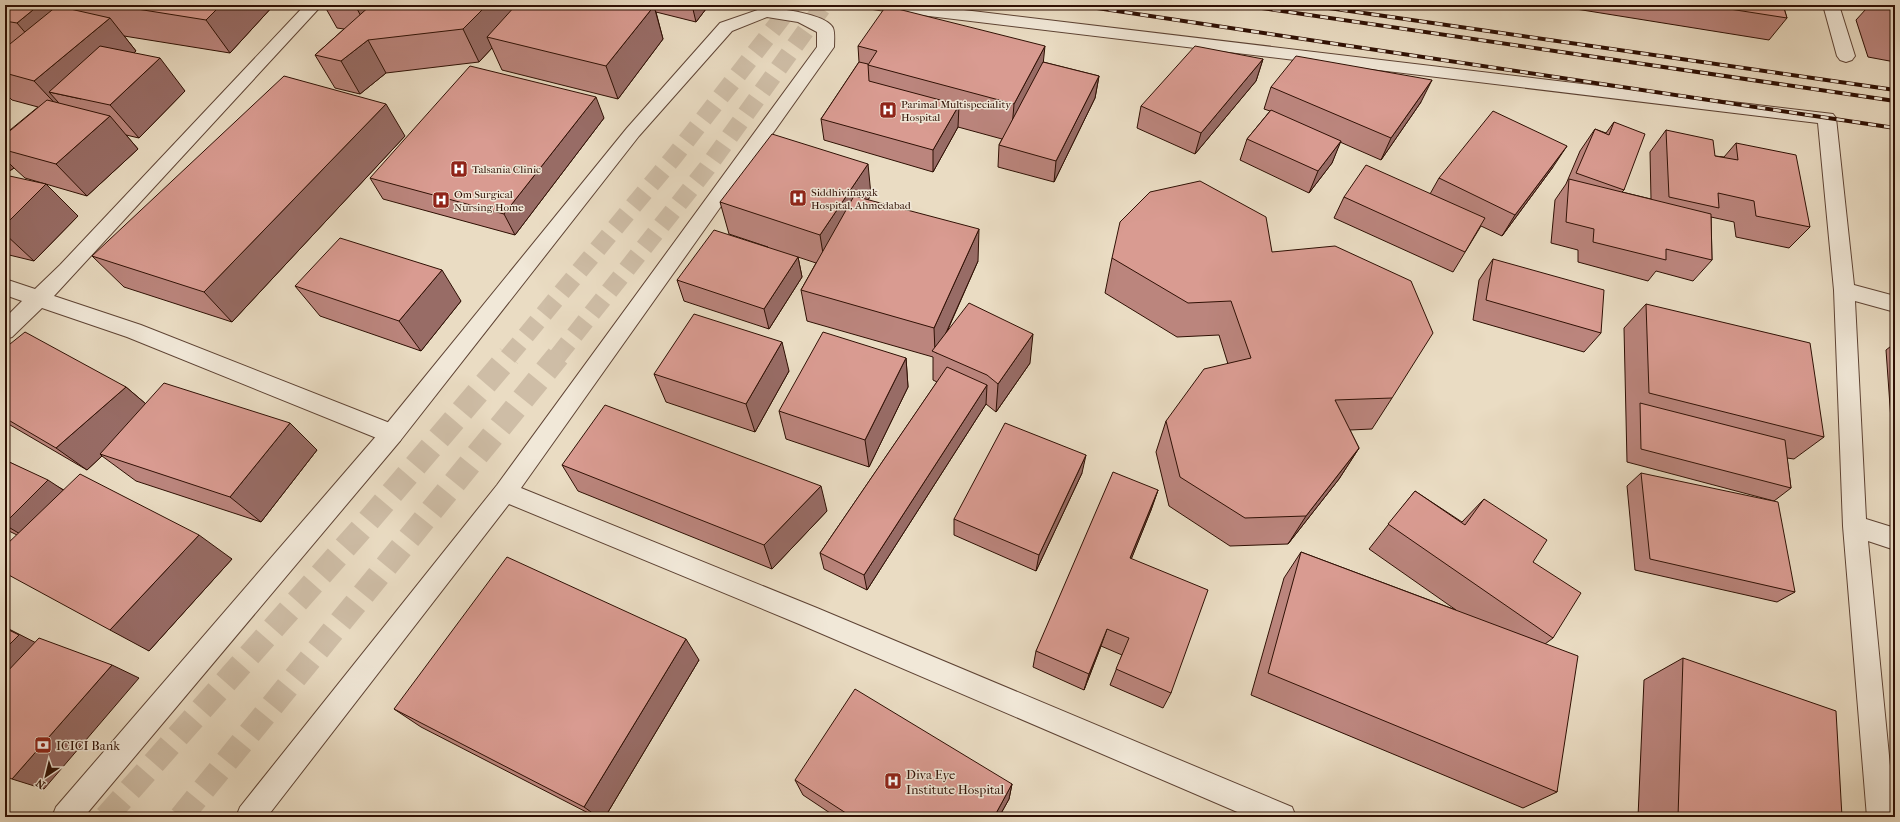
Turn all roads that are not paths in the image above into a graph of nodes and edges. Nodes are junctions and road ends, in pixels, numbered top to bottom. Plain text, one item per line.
1 (314, 5) edge
2 (879, 5) edge
3 (1831, 5) edge
4 (1846, 56) dead end
5 (5, 287) edge
6 (1844, 290) junction
7 (39, 299) junction
8 (1895, 304) edge
9 (5, 331) edge
10 (392, 434) junction
11 (505, 492) junction
12 (1855, 526) junction
13 (1895, 539) edge
14 (66, 817) edge
15 (250, 817) edge
16 (1282, 817) edge
17 (1880, 817) edge

1 - 7 street
2 - 6 street
3 - 4 street
5 - 7 street
6 - 8 street
6 - 12 street
7 - 9 street
7 - 10 street
10 - 11 street
10 - 14 street
11 - 15 street
11 - 16 street
12 - 13 street
12 - 17 street

